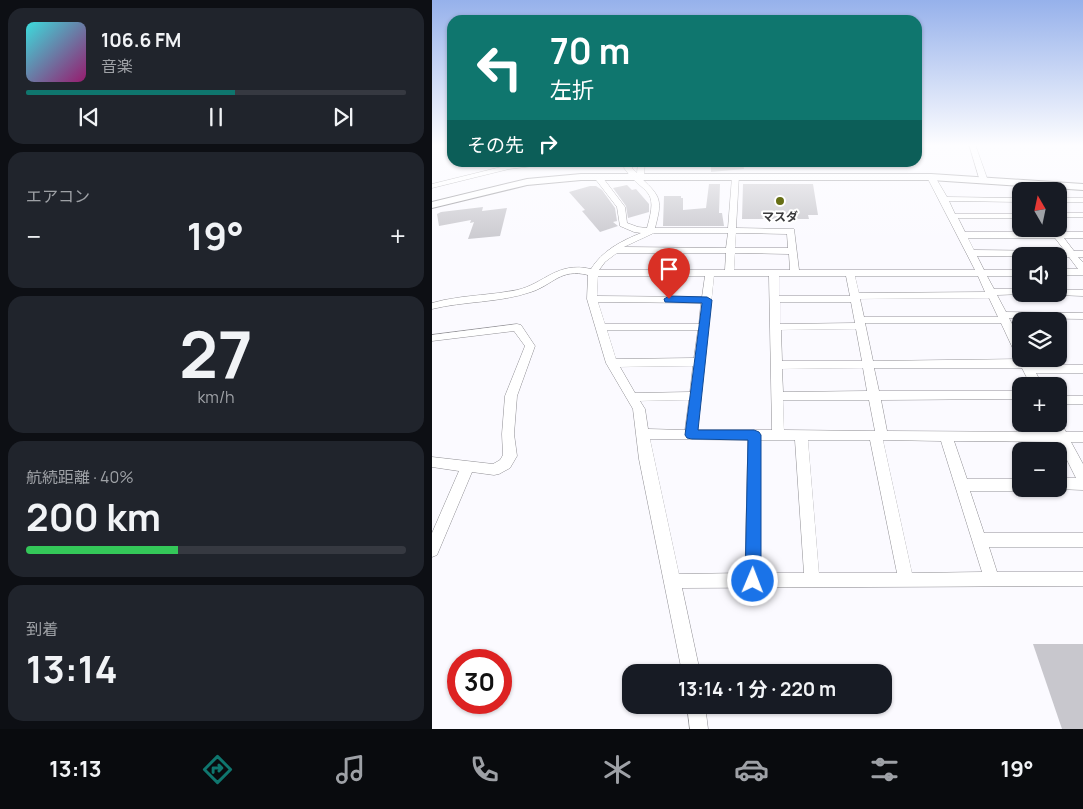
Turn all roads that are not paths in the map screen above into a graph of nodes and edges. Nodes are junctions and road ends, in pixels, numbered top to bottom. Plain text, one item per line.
1 (464, 178) edge
2 (564, 178) edge
3 (599, 178) edge
4 (639, 178) edge
5 (736, 178) edge
6 (931, 178) joint
7 (983, 178) edge
8 (984, 181) junction
9 (1012, 185) edge
10 (432, 186) edge
11 (1067, 187) edge
12 (1082, 187) edge
13 (944, 199) junction
14 (1012, 200) edge
15 (1067, 200) edge
16 (1082, 200) edge
17 (432, 205) edge
18 (1067, 215) edge
19 (1082, 215) edge
20 (952, 216) junction
21 (1012, 216) edge
22 (733, 231) junction
23 (650, 232) junction
24 (1012, 233) edge
25 (1067, 233) edge
26 (962, 235) junction
27 (1082, 235) edge
28 (1060, 238) edge
29 (614, 250) junction
30 (731, 251) junction
31 (793, 251) junction
32 (971, 254) junction
33 (1072, 254) junction
34 (1082, 254) edge
35 (1082, 271) edge
36 (1012, 272) edge
37 (1067, 272) edge
38 (594, 273) junction
39 (710, 273) junction
40 (728, 273) junction
41 (774, 273) junction
42 (795, 273) junction
43 (850, 273) junction
44 (981, 273) junction
45 (1012, 292) edge
46 (991, 293) junction
47 (1067, 293) edge
48 (1082, 293) edge
49 (855, 297) junction
50 (592, 299) junction
51 (774, 299) junction
52 (707, 300) junction
53 (432, 306) edge
54 (1082, 316) edge
55 (1003, 317) junction
56 (860, 323) junction
57 (602, 327) junction
58 (704, 327) junction
59 (775, 327) junction
60 (1012, 335) edge
61 (432, 338) edge
62 (700, 362) junction
63 (612, 363) junction
64 (1012, 364) edge
65 (776, 365) junction
66 (868, 365) junction
67 (1060, 367) edge
68 (1082, 369) edge
69 (1012, 395) edge
70 (696, 396) junction
71 (777, 396) junction
72 (874, 396) junction
73 (632, 397) junction
74 (1067, 400) edge
75 (1082, 400) edge
76 (1060, 432) edge
77 (643, 434) junction
78 (692, 435) junction
79 (754, 435) junction
80 (778, 435) junction
81 (801, 435) junction
82 (878, 436) junction
83 (946, 436) junction
84 (1062, 437) junction
85 (1082, 437) edge
86 (432, 462) edge
87 (468, 468) junction
88 (1082, 478) edge
89 (1012, 484) edge
90 (1067, 484) edge
91 (1082, 484) edge
92 (962, 485) junction
93 (980, 540) junction
94 (1082, 540) edge
95 (432, 550) edge
96 (1082, 579) edge
97 (906, 580) junction
98 (992, 580) junction
99 (673, 581) junction
100 (753, 581) junction
101 (812, 581) junction
102 (689, 664) edge
103 (697, 714) edge
104 (699, 729) edge

1 - 10 street
2 - 17 street
3 - 23 street
4 - 23 street
5 - 22 street
6 - 8 street
6 - 13 street
7 - 8 street
8 - 9 street
11 - 12 street
13 - 14 street
13 - 20 street
15 - 16 street
18 - 19 street
20 - 21 street
20 - 26 street
22 - 23 street
22 - 30 street
22 - 31 street
23 - 29 street
24 - 26 street
25 - 27 street
26 - 32 street
28 - 33 street
29 - 30 street
29 - 38 street
30 - 31 street
30 - 40 street
31 - 42 street
32 - 33 street
32 - 44 street
33 - 34 street
33 - 35 street
35 - 37 street
36 - 44 street
38 - 39 street
38 - 50 street
38 - 53 street
39 - 40 street
39 - 52 street
40 - 41 street
41 - 42 street
41 - 51 street
42 - 43 street
43 - 44 street
43 - 49 street
44 - 46 street
45 - 46 street
46 - 49 street
46 - 55 street
47 - 48 street
49 - 51 street
49 - 56 street
50 - 52 street
50 - 57 street
51 - 59 street
52 - 58 street
54 - 55 street
55 - 56 street
55 - 60 street
56 - 59 street
56 - 66 street
57 - 58 street
57 - 63 street
58 - 62 street
59 - 65 street
61 - 87 street
62 - 63 street
62 - 70 street
63 - 73 street
64 - 66 street
65 - 66 street
65 - 71 street
66 - 72 street
67 - 68 street
69 - 72 street
70 - 73 street
70 - 78 street
71 - 72 street
71 - 80 street
72 - 82 street
73 - 77 street
74 - 75 street
76 - 84 street
77 - 78 street
77 - 99 street
78 - 79 street
79 - 80 street
79 - 100 street
80 - 81 street
81 - 82 street
81 - 101 street
82 - 83 street
82 - 97 street
83 - 84 street
83 - 92 street
84 - 85 street
84 - 88 street
86 - 87 street
87 - 95 street
89 - 92 street
90 - 91 street
92 - 93 street
93 - 94 street
93 - 98 street
96 - 98 street
97 - 98 street
97 - 101 street
99 - 100 street
99 - 102 street
100 - 101 street
103 - 104 street

